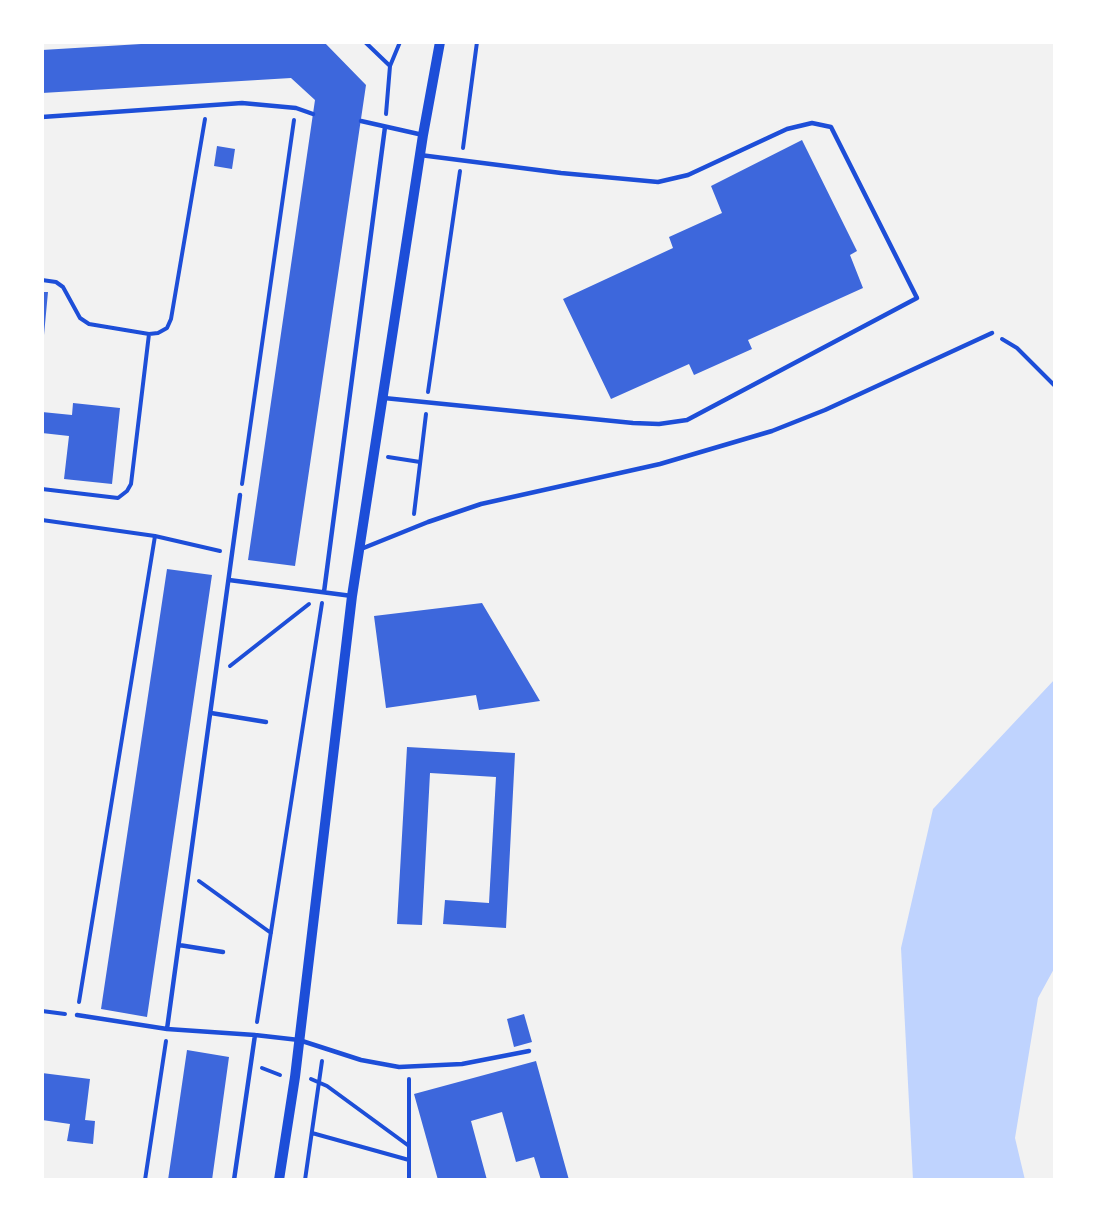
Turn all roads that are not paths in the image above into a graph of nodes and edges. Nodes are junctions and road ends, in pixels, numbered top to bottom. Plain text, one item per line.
1 (440, 42) edge
2 (313, 114) dead end
3 (42, 117) edge
4 (361, 121) dead end
5 (385, 127) junction
6 (423, 135) junction
7 (420, 155) junction
8 (992, 333) road end
9 (384, 398) junction
10 (240, 495) road end
11 (360, 550) junction
12 (229, 580) junction
13 (324, 592) junction
14 (352, 596) junction
15 (211, 713) junction
16 (266, 722) dead end
17 (179, 945) junction
18 (223, 952) dead end
19 (77, 1015) road end
20 (167, 1029) junction
21 (255, 1035) junction
22 (299, 1040) junction
23 (529, 1051) dead end
24 (234, 1180) edge
25 (279, 1180) edge

1 - 6 street
2 - 3 lane
4 - 5 lane
5 - 6 lane
5 - 13 lane
6 - 7 street
7 - 9 street
7 - 9 lane
8 - 11 lane
9 - 11 street
10 - 12 lane
11 - 14 street
12 - 13 lane
12 - 15 lane
13 - 14 lane
14 - 22 street
15 - 16 lane
15 - 17 lane
17 - 18 lane
17 - 20 lane
19 - 20 lane
20 - 21 lane
21 - 22 lane
21 - 24 lane
22 - 23 lane
22 - 25 street

